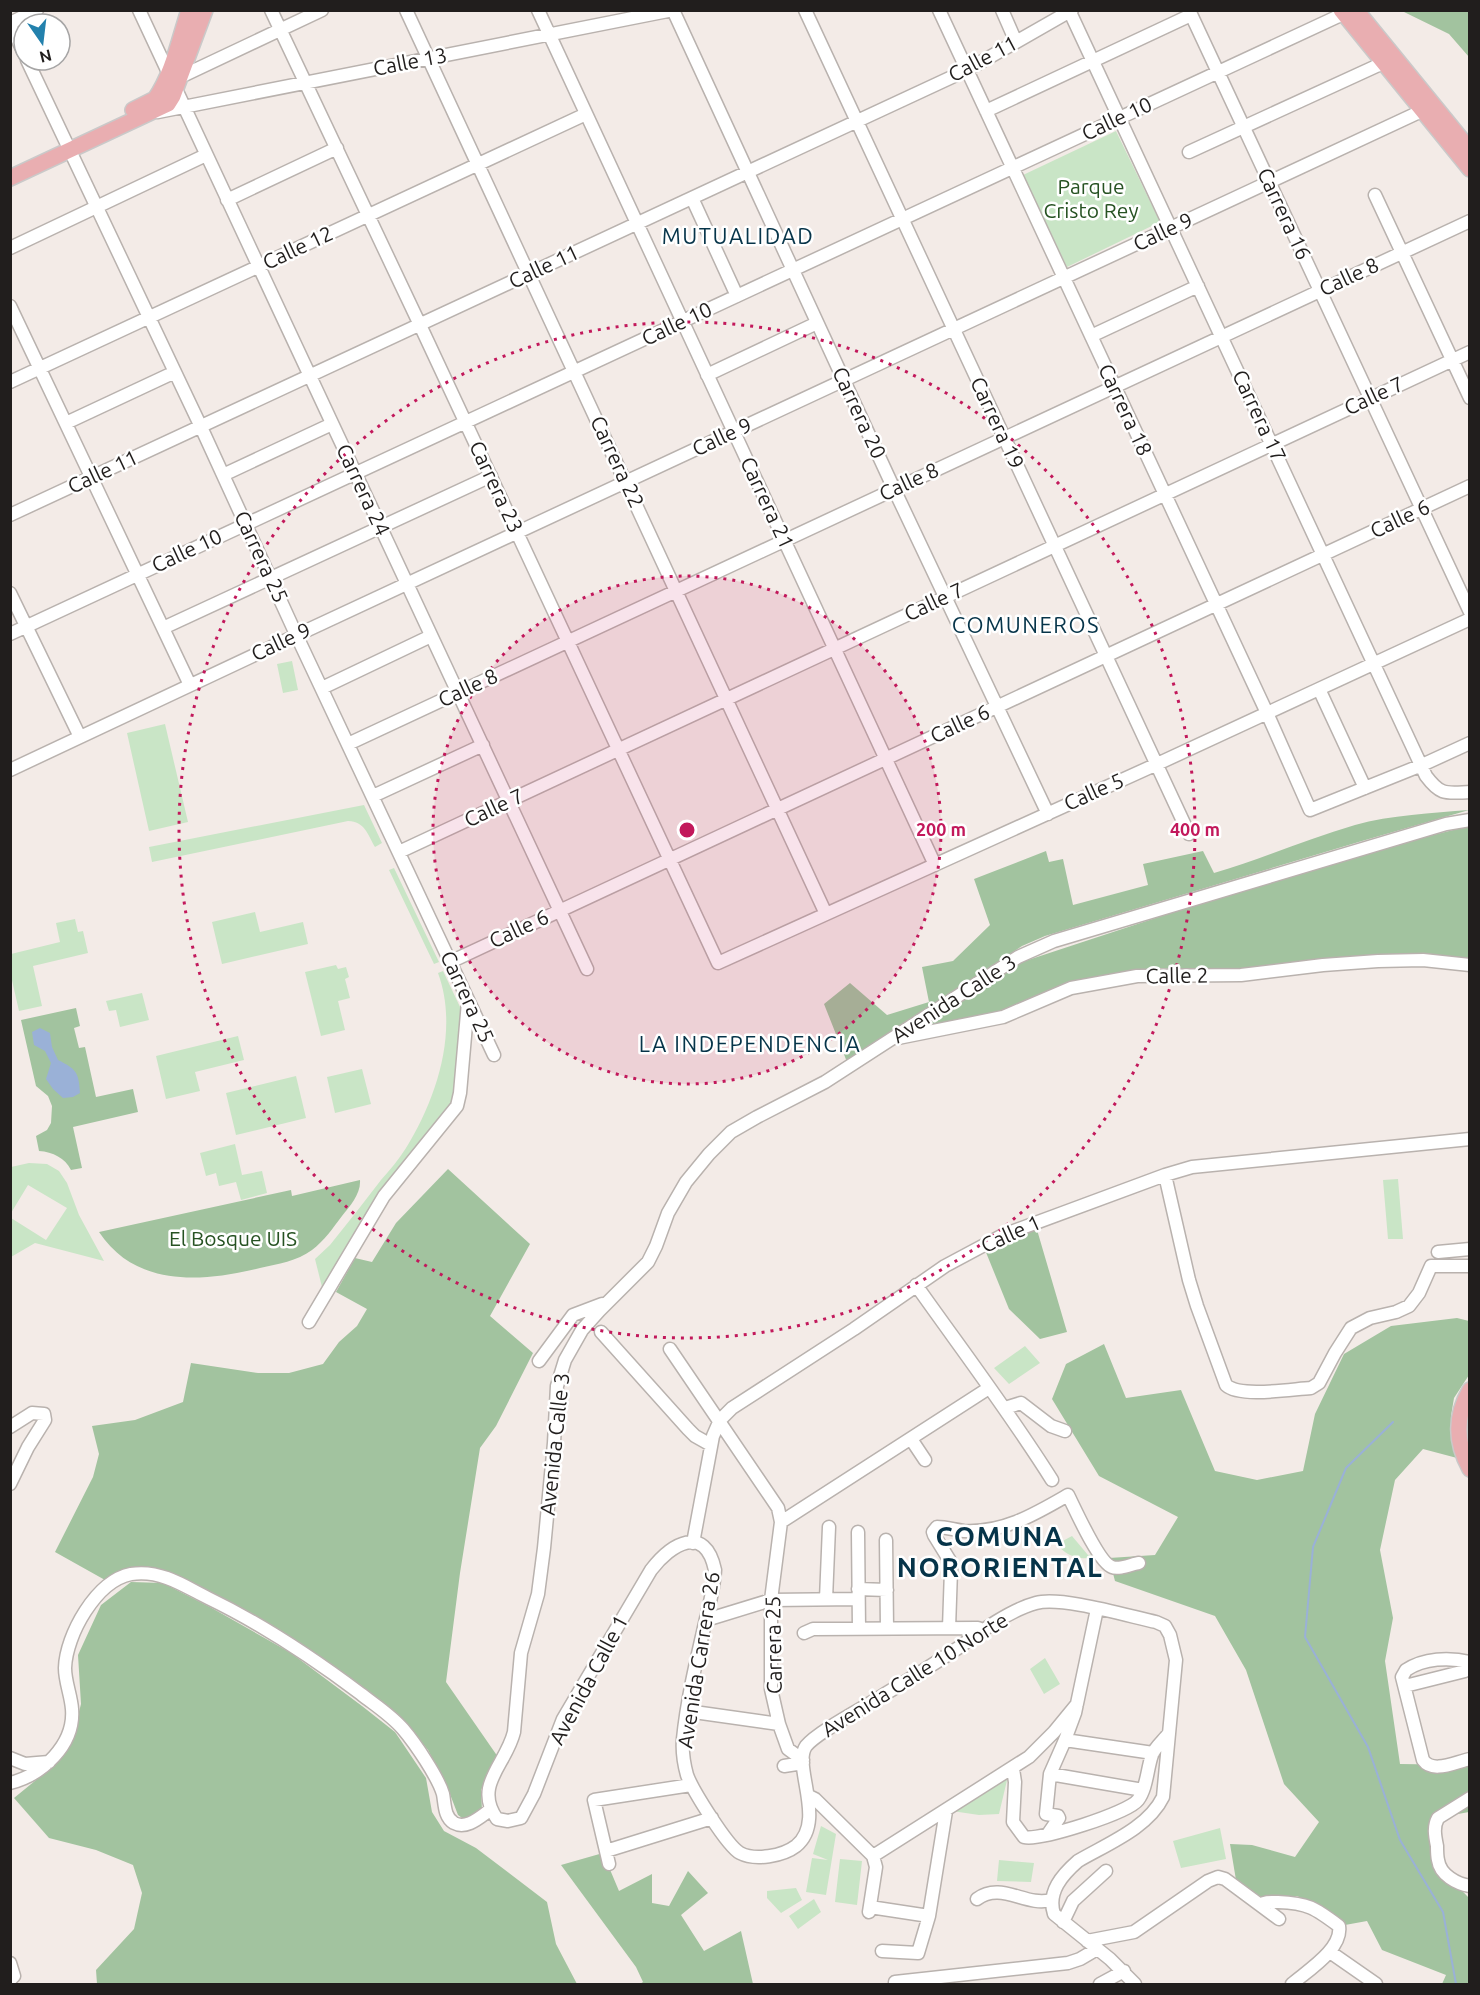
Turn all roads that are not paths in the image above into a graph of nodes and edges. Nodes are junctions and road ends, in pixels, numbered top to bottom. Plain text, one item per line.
1 (37, 10) edge
2 (139, 10) edge
3 (189, 10) edge
4 (205, 10) edge
5 (271, 10) edge
6 (322, 10) edge
7 (406, 10) edge
8 (538, 10) edge
9 (673, 10) edge
10 (805, 10) edge
11 (939, 10) edge
12 (1002, 10) edge
13 (1070, 11) edge
14 (1347, 12) edge
15 (1190, 13) edge
16 (10, 24) edge
17 (280, 30) junction
18 (550, 35) junction
19 (1016, 42) junction
20 (191, 49) junction
21 (429, 59) junction
22 (1093, 61) junction
23 (1383, 63) junction
24 (207, 64) junction
25 (967, 70) junction
26 (33, 72) edge
27 (1218, 72) junction
28 (305, 82) junction
29 (165, 91) junction
30 (184, 107) junction
31 (1429, 108) junction
32 (986, 111) junction
33 (586, 114) junction
34 (1120, 118) junction
35 (857, 121) junction
36 (1243, 127) junction
37 (67, 146) junction
38 (336, 148) junction
39 (1470, 150) edge
40 (1189, 152) dead end
41 (206, 155) junction
42 (478, 164) junction
43 (10, 167) edge
44 (1012, 168) junction
45 (1470, 169) edge
46 (747, 172) junction
47 (10, 178) edge
48 (1269, 182) junction
49 (1375, 195) dead end
50 (692, 198) junction
51 (227, 200) junction
52 (96, 207) junction
53 (368, 215) junction
54 (902, 219) junction
55 (1470, 221) edge
56 (637, 223) junction
57 (1171, 228) junction
58 (10, 248) edge
59 (1402, 252) junction
60 (258, 266) junction
61 (793, 270) junction
62 (530, 274) junction
63 (1064, 278) junction
64 (1198, 286) junction
65 (1320, 291) junction
66 (737, 296) junction
67 (10, 306) edge
68 (149, 317) junction
69 (682, 321) junction
70 (817, 323) junction
71 (420, 325) junction
72 (953, 329) junction
73 (1091, 336) junction
74 (1222, 336) junction
75 (1470, 352) edge
76 (1452, 360) junction
77 (40, 368) junction
78 (575, 371) junction
79 (175, 372) junction
80 (708, 375) junction
81 (310, 376) junction
82 (843, 380) junction
83 (10, 382) edge
84 (1114, 387) junction
85 (1470, 398) edge
86 (1370, 399) junction
87 (466, 422) junction
88 (66, 423) junction
89 (332, 424) junction
90 (201, 427) junction
91 (734, 431) junction
92 (1004, 438) junction
93 (1272, 444) junction
94 (355, 473) junction
95 (223, 475) junction
96 (491, 476) junction
97 (92, 477) junction
98 (626, 482) junction
99 (1470, 486) edge
100 (894, 489) junction
101 (1165, 494) junction
102 (1421, 509) junction
103 (10, 515) edge
104 (246, 524) junction
105 (381, 528) junction
106 (517, 532) junction
107 (784, 540) junction
108 (1054, 546) junction
109 (1324, 554) junction
110 (137, 575) junction
111 (271, 579) junction
112 (407, 583) junction
113 (676, 591) junction
114 (10, 593) edge
115 (946, 597) junction
116 (1216, 604) junction
117 (1470, 612) edge
118 (1470, 619) edge
119 (27, 626) junction
120 (163, 628) junction
121 (10, 634) edge
122 (297, 634) junction
123 (431, 636) junction
124 (568, 641) junction
125 (834, 649) junction
126 (1105, 656) junction
127 (1374, 663) junction
128 (189, 685) junction
129 (321, 688) junction
130 (1319, 689) junction
131 (458, 692) junction
132 (726, 699) junction
133 (998, 706) junction
134 (1267, 713) junction
135 (80, 737) junction
136 (348, 744) junction
137 (1470, 744) edge
138 (483, 745) junction
139 (618, 749) junction
140 (885, 759) junction
141 (1155, 765) junction
142 (1422, 765) junction
143 (10, 770) edge
144 (1365, 788) junction
145 (1470, 792) edge
146 (373, 796) junction
147 (508, 801) junction
148 (777, 809) junction
149 (1048, 813) junction
150 (1470, 820) edge
151 (1189, 834) dead end
152 (399, 852) junction
153 (670, 860) junction
154 (935, 865) junction
155 (560, 910) junction
156 (826, 914) junction
157 (450, 962) junction
158 (718, 963) joint
159 (1470, 965) edge
160 (587, 969) dead end
161 (468, 999) junction
162 (893, 1038) junction
163 (494, 1055) dead end
164 (1470, 1139) edge
165 (1165, 1175) junction
166 (1470, 1250) edge
167 (1438, 1252) dead end
168 (1470, 1266) edge
169 (916, 1285) junction
170 (609, 1301) junction
171 (309, 1322) dead end
172 (601, 1332) dead end
173 (670, 1349) dead end
174 (539, 1361) dead end
175 (989, 1388) junction
176 (1470, 1390) edge
177 (1005, 1408) junction
178 (720, 1420) junction
179 (10, 1427) edge
180 (1065, 1431) dead end
181 (911, 1439) junction
182 (711, 1445) junction
183 (925, 1460) dead end
184 (1470, 1469) edge
185 (1052, 1480) dead end
186 (10, 1484) edge
187 (781, 1522) junction
188 (829, 1527) dead end
189 (858, 1532) dead end
190 (886, 1540) dead end
191 (693, 1543) junction
192 (1139, 1563) dead end
193 (886, 1590) junction
194 (858, 1594) junction
195 (826, 1599) junction
196 (771, 1600) junction
197 (1097, 1610) junction
198 (706, 1620) junction
199 (949, 1628) junction
200 (859, 1629) junction
201 (887, 1629) junction
202 (983, 1630) junction
203 (804, 1634) dead end
204 (1467, 1666) edge
205 (1403, 1682) junction
206 (1077, 1704) junction
207 (687, 1711) junction
208 (779, 1724) junction
209 (1169, 1733) junction
210 (1065, 1740) junction
211 (1153, 1753) junction
212 (10, 1758) edge
213 (1470, 1759) edge
214 (49, 1762) junction
215 (803, 1762) junction
216 (784, 1766) dead end
217 (1013, 1769) junction
218 (1050, 1774) junction
219 (10, 1783) edge
220 (691, 1785) junction
221 (1143, 1790) junction
222 (809, 1796) junction
223 (1470, 1798) edge
224 (490, 1810) junction
225 (946, 1811) junction
226 (712, 1818) junction
227 (1048, 1834) junction
228 (873, 1856) junction
229 (1106, 1871) dead end
230 (1470, 1886) edge
231 (977, 1899) dead end
232 (1051, 1903) junction
233 (1260, 1905) junction
234 (929, 1916) junction
235 (1279, 1919) dead end
236 (1063, 1922) junction
237 (1092, 1945) junction
238 (882, 1950) dead end
239 (1330, 1953) junction
240 (10, 1963) edge
241 (1124, 1971) junction
242 (10, 1980) edge
243 (895, 1982) dead end
244 (1100, 1984) edge
245 (1135, 1984) edge
246 (1292, 1984) edge
247 (1376, 1984) edge

1 - 16 street
2 - 29 street, Carrera 24
3 - 29 main road
4 - 20 main road
5 - 17 street, Carrera 23
6 - 17 street
7 - 21 street, Carrera 22
8 - 18 street, Carrera 21
9 - 18 street, Calle 13
9 - 46 street, Carrera 20
10 - 35 street, Carrera 19
11 - 25 street, Carrera 18
12 - 19 street
13 - 19 street, Calle 11
13 - 22 street, Carrera 17
14 - 23 main road
14 - 27 street, Calle 10
14 - 31 main road
15 - 22 street
15 - 27 street, Carrera 16
17 - 24 street
17 - 28 street, Carrera 23
18 - 21 street, Calle 13
18 - 33 street, Carrera 21
19 - 25 street, Calle 11
20 - 24 street
20 - 29 main road
21 - 28 street, Calle 13
21 - 42 street, Carrera 22
22 - 32 street
22 - 34 street, Carrera 17
23 - 31 main road
23 - 36 street
24 - 29 street
25 - 32 street, Carrera 18
25 - 35 street, Calle 11
26 - 37 street, Carrera 25
27 - 34 street, Calle 10
27 - 36 street, Carrera 16
28 - 30 street, Calle 13
28 - 38 street, Carrera 23
29 - 30 street, Calle 13
29 - 30 street, Carrera 24
29 - 37 main road
30 - 41 street, Carrera 24
31 - 39 main road
31 - 45 main road
31 - 48 street, Calle 9
32 - 44 street, Carrera 18
33 - 42 street, Calle 12
33 - 56 street, Carrera 21
34 - 44 street, Calle 10
34 - 57 street, Carrera 17
35 - 46 street, Calle 11
35 - 54 street, Carrera 19
36 - 40 street
36 - 48 street, Carrera 16
37 - 43 main road
37 - 47 main road
37 - 52 street, Carrera 25
38 - 51 street
38 - 53 street, Carrera 23
41 - 51 street, Carrera 24
41 - 52 street
42 - 53 street, Calle 12
42 - 62 street, Carrera 22
44 - 54 street, Calle 10
44 - 63 street, Carrera 18
46 - 50 street, Calle 11
46 - 61 street, Carrera 20
48 - 57 street, Calle 9
48 - 65 street, Carrera 16
49 - 59 street
50 - 56 street, Calle 11
50 - 66 street
51 - 60 street, Carrera 24
52 - 58 street
52 - 68 street, Carrera 25
53 - 60 street, Calle 12
53 - 71 street, Carrera 23
54 - 61 street, Calle 10
54 - 72 street, Carrera 19
55 - 59 street, Calle 8
56 - 62 street, Calle 11
56 - 69 street, Carrera 21
57 - 63 street, Calle 9
57 - 64 street, Carrera 17
59 - 65 street, Calle 8
59 - 76 street
60 - 68 street, Calle 12
60 - 81 street, Carrera 24
61 - 66 street, Calle 10
61 - 70 street, Carrera 20
62 - 71 street, Calle 11
62 - 78 street, Carrera 22
63 - 72 street, Calle 9
63 - 73 street, Carrera 18
64 - 73 street
64 - 74 street, Carrera 17
65 - 74 street, Calle 8
65 - 86 street, Carrera 16
66 - 69 street, Calle 10
67 - 77 street
68 - 77 street, Calle 12
68 - 79 street, Carrera 25
69 - 78 street, Calle 10
69 - 80 street, Carrera 21
70 - 80 street
70 - 82 street, Carrera 20
71 - 81 street, Calle 11
71 - 87 street, Carrera 23
72 - 82 street, Calle 9
72 - 92 street, Carrera 19
73 - 84 street, Carrera 18
74 - 84 street, Calle 8
74 - 93 street, Carrera 17
75 - 76 street, Calle 7
76 - 85 street
76 - 86 street, Calle 7
77 - 83 street, Calle 12
77 - 88 street
78 - 87 street, Calle 10
78 - 98 street, Carrera 22
79 - 88 street
79 - 90 street, Carrera 25
80 - 91 street, Carrera 21
81 - 89 street, Carrera 24
81 - 90 street, Calle 11
82 - 91 street, Calle 9
82 - 100 street, Carrera 20
84 - 92 street, Calle 8
84 - 101 street, Carrera 18
86 - 93 street, Calle 7
86 - 102 street, Carrera 16
87 - 94 street, Calle 10
87 - 96 street, Carrera 23
88 - 97 street
89 - 94 street, Carrera 24
89 - 95 street
90 - 95 street, Carrera 25
90 - 97 street, Calle 11
91 - 98 street, Calle 9
91 - 107 street, Carrera 21
92 - 100 street, Calle 8
92 - 108 street, Carrera 19
93 - 101 street, Calle 7
93 - 109 street, Carrera 17
94 - 104 street, Calle 10
94 - 105 street, Carrera 24
95 - 104 street, Carrera 25
96 - 105 street
96 - 106 street, Carrera 23
97 - 103 street, Calle 11
97 - 110 street
98 - 106 street, Calle 9
98 - 113 street, Carrera 22
99 - 102 street, Calle 6
100 - 107 street, Calle 8
100 - 115 street, Carrera 20
101 - 108 street, Calle 7
101 - 116 street, Carrera 18
102 - 109 street, Calle 6
102 - 117 street, Carrera 16
104 - 110 street, Calle 10
104 - 111 street, Carrera 25
105 - 111 street
105 - 112 street, Carrera 24
106 - 112 street, Calle 9
106 - 124 street, Carrera 23
107 - 113 street, Calle 8
107 - 125 street, Carrera 21
108 - 115 street, Calle 7
108 - 126 street, Carrera 19
109 - 116 street, Calle 6
109 - 127 street, Carrera 17
110 - 119 street, Calle 10
110 - 120 street
111 - 120 street
111 - 122 street, Carrera 25
112 - 122 street, Calle 9
112 - 123 street, Carrera 24
113 - 124 street, Calle 8
113 - 132 street, Carrera 22
114 - 119 street
115 - 125 street, Calle 7
115 - 133 street, Carrera 20
116 - 126 street, Calle 6
116 - 134 street, Carrera 18
118 - 127 street, Calle 5
119 - 121 street, Calle 10
119 - 135 street
120 - 128 street
122 - 128 street, Calle 9
122 - 129 street, Carrera 25
123 - 129 street
123 - 131 street, Carrera 24
124 - 131 street, Calle 8
124 - 139 street, Carrera 23
125 - 132 street, Calle 7
125 - 140 street, Carrera 21
126 - 133 street, Calle 6
126 - 141 street, Carrera 19
127 - 130 street, Calle 5
127 - 142 street, Carrera 17
128 - 135 street, Calle 9
129 - 136 street, Carrera 25
130 - 134 street, Calle 5
130 - 144 street
131 - 136 street, Calle 8
131 - 138 street, Carrera 24
132 - 139 street, Calle 7
132 - 148 street, Carrera 22
133 - 140 street, Calle 6
133 - 149 street, Carrera 20
134 - 141 street, Calle 5
134 - 144 street, Carrera 18
135 - 143 street, Calle 9
136 - 146 street, Carrera 25
137 - 142 street
138 - 146 street
138 - 147 street, Carrera 24
139 - 147 street, Calle 7
139 - 153 street, Carrera 23
140 - 148 street, Calle 6
140 - 154 street, Carrera 21
141 - 149 street, Calle 5
141 - 151 street, Carrera 19
142 - 144 street
142 - 145 street, Carrera 17
146 - 152 street, Carrera 25
147 - 152 street, Calle 7
147 - 155 street, Carrera 24
148 - 153 street, Calle 6
148 - 156 street, Carrera 22
149 - 154 street, Calle 5
150 - 162 street, Avenida Calle 3
152 - 157 street, Carrera 25
153 - 155 street, Calle 6
153 - 158 street, Carrera 23
154 - 156 street, Calle 5
155 - 157 street, Calle 6
155 - 160 street, Carrera 24
156 - 158 street, Calle 5
157 - 161 street, Carrera 25
159 - 162 street, Calle 2
161 - 163 street, Carrera 25
161 - 171 street
162 - 170 street, Avenida Calle 3
164 - 165 street, Calle 1
165 - 168 street
165 - 169 street, Calle 1
166 - 167 street
169 - 175 street
169 - 178 street, Calle 1
170 - 174 street
170 - 224 street, Avenida Calle 3
172 - 182 street
173 - 178 street
175 - 177 street
175 - 181 street
176 - 184 main road
177 - 180 street
177 - 185 street
178 - 182 street
178 - 187 street
179 - 186 street
181 - 183 street
181 - 187 street
182 - 191 street
187 - 196 street, Carrera 25
188 - 195 street
189 - 194 street
190 - 193 street
191 - 198 street, Avenida Carrera 26
191 - 224 street, Avenida Calle 1
192 - 199 street
193 - 194 street
193 - 201 street
194 - 195 street
194 - 200 street
195 - 196 street
196 - 198 street
196 - 208 street, Carrera 25
197 - 202 street, Avenida Calle 10 Norte
197 - 206 street
197 - 209 street, Avenida Calle 10 Norte
198 - 207 street, Avenida Carrera 26
199 - 201 street
199 - 202 street
200 - 201 street
200 - 203 street
202 - 215 street, Avenida Calle 10 Norte
204 - 205 street
204 - 205 street
205 - 213 street
206 - 210 street
206 - 217 street
207 - 208 street
207 - 220 street, Avenida Carrera 26
208 - 215 street, Carrera 25
209 - 211 street
209 - 232 street
210 - 211 street
210 - 218 street
211 - 221 street
212 - 214 street
214 - 219 street
214 - 224 street
215 - 216 street
215 - 222 street
217 - 225 street
217 - 227 street
218 - 221 street
218 - 227 street
220 - 226 street, Avenida Carrera 26
220 - 226 street
221 - 227 street
222 - 226 street, Avenida Carrera 26
222 - 228 street
223 - 230 street
225 - 228 street
225 - 234 street
228 - 234 street
229 - 236 street
231 - 232 street
232 - 236 street
233 - 235 street
233 - 237 street
233 - 239 street
234 - 238 street
236 - 237 street
237 - 241 street
237 - 243 street
239 - 246 street
239 - 247 street
240 - 242 street
241 - 244 street
241 - 245 street

